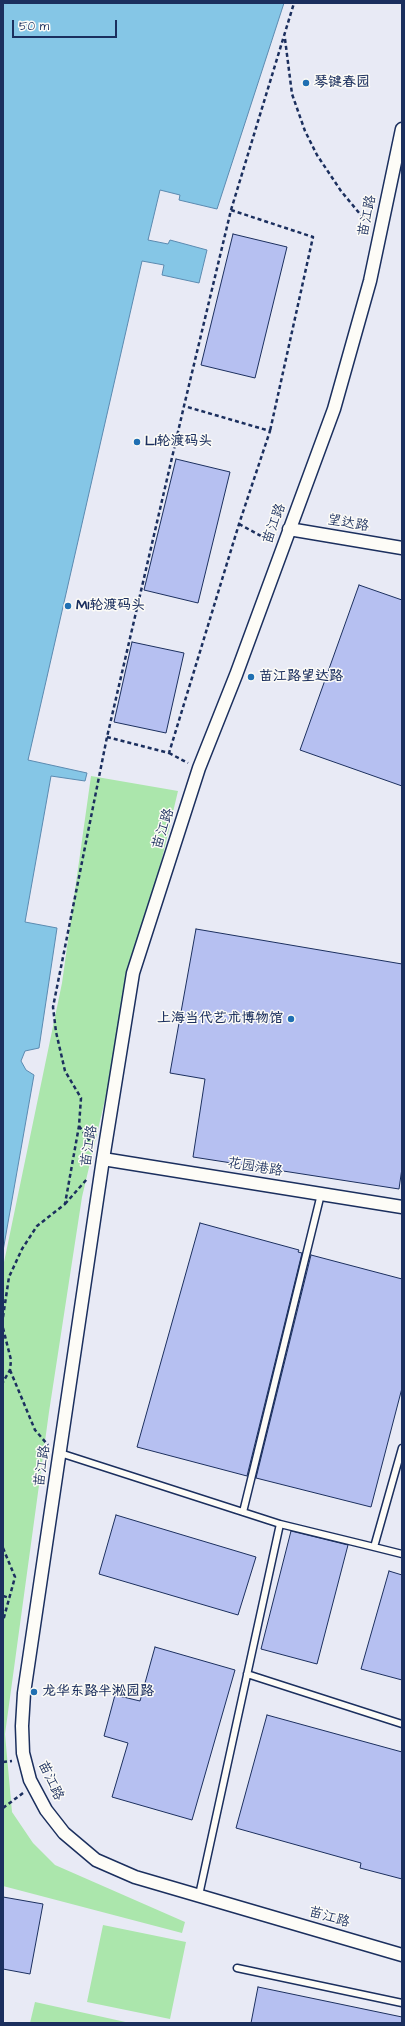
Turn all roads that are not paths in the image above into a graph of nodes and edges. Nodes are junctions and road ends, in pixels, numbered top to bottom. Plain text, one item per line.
1 (402, 129) edge
2 (289, 529) junction
3 (402, 548) edge
4 (103, 1159) junction
5 (321, 1194) junction
6 (402, 1207) edge
7 (402, 1448) edge
8 (60, 1454) junction
9 (243, 1512) junction
10 (280, 1524) junction
11 (374, 1547) junction
12 (402, 1554) edge
13 (247, 1674) junction
14 (402, 1724) edge
15 (200, 1895) junction
16 (402, 1955) edge
17 (237, 1968) dead end
18 (402, 2003) edge

1 - 2 street, 苗江路
2 - 3 street, 望达路
2 - 4 street, 苗江路
4 - 5 street, 花园港路
4 - 8 street, 苗江路
5 - 6 street, 花园港路
5 - 9 lane
7 - 11 lane
8 - 9 lane
8 - 15 street, 苗江路
9 - 10 lane
10 - 11 lane
10 - 13 lane
11 - 12 lane
13 - 14 lane
13 - 15 lane
15 - 16 street, 苗江路
17 - 18 lane

